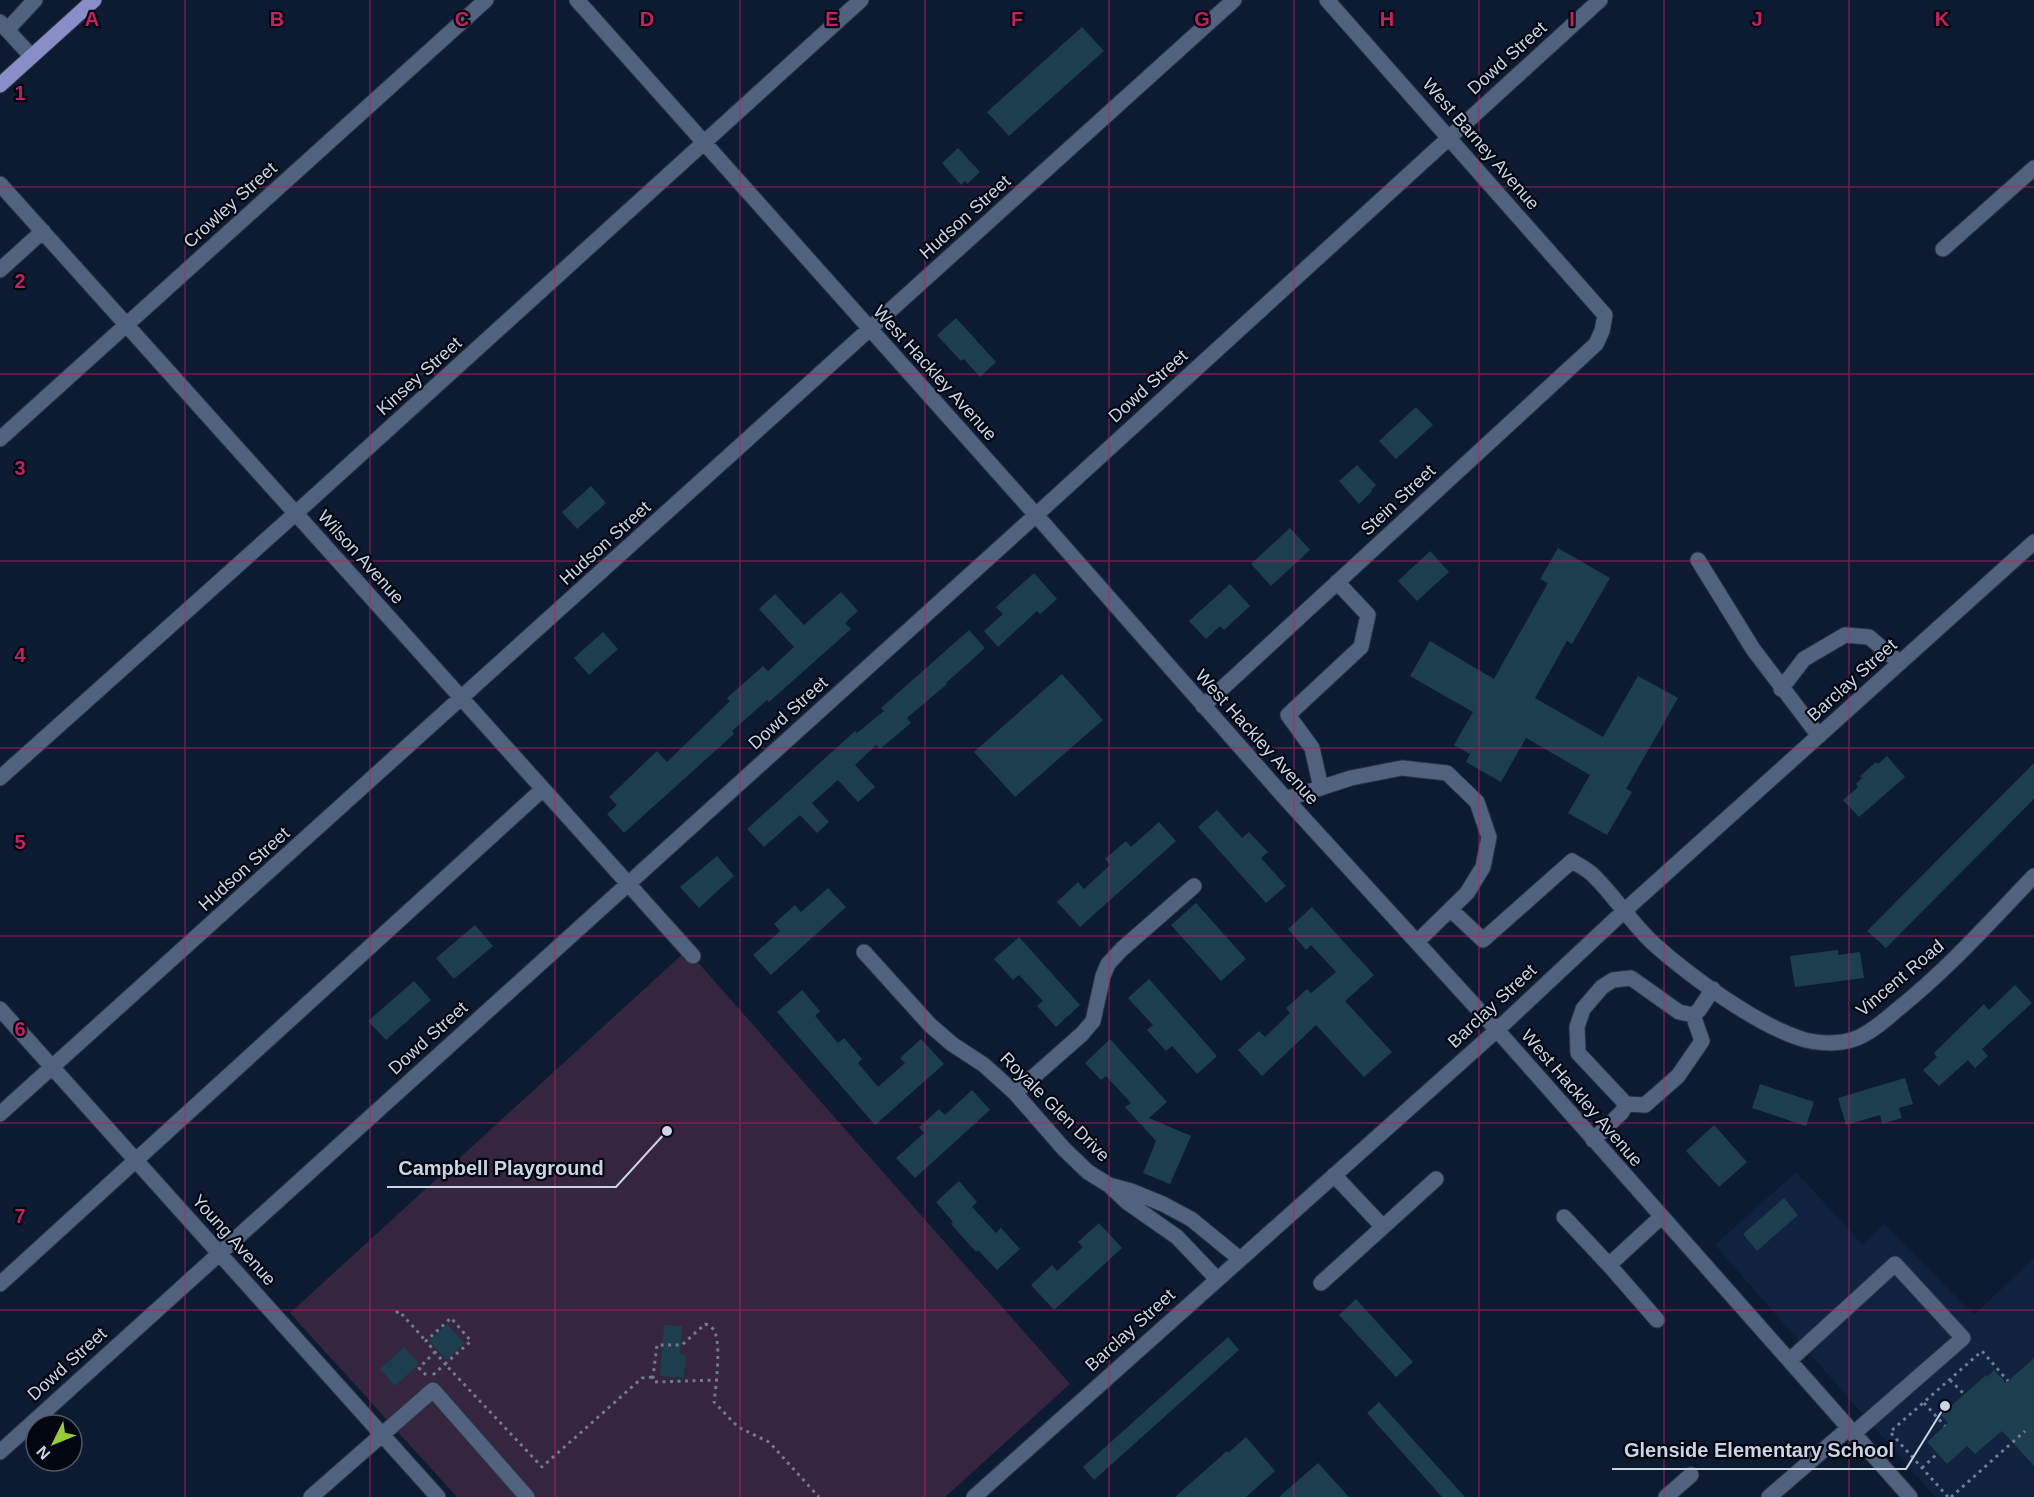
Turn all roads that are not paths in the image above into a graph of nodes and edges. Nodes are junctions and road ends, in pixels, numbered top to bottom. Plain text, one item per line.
1 (35, 0) edge
2 (94, 0) edge
3 (486, 0) edge
4 (577, 0) edge
5 (861, 0) edge
6 (1234, 0) edge
7 (1327, 0) edge
8 (1600, 0) edge
9 (4, 26) edge
10 (31, 56) junction
11 (0, 85) edge
12 (1449, 137) junction
13 (703, 144) junction
14 (2034, 168) edge
15 (0, 184) edge
16 (42, 231) junction
17 (1943, 249) dead end
18 (0, 270) edge
19 (1605, 315) joint
20 (127, 324) junction
21 (870, 330) junction
22 (0, 439) edge
23 (296, 513) junction
24 (1036, 515) junction
25 (2034, 542) edge
26 (1698, 560) dead end
27 (1337, 582) junction
28 (1900, 663) junction
29 (1781, 689) junction
30 (462, 699) junction
31 (1203, 706) junction
32 (1818, 736) junction
33 (0, 778) edge
34 (1321, 788) junction
35 (543, 789) junction
36 (1286, 799) junction
37 (2034, 876) edge
38 (628, 884) junction
39 (1194, 886) dead end
40 (1451, 910) junction
41 (1623, 912) junction
42 (1417, 942) junction
43 (864, 952) dead end
44 (693, 956) dead end
45 (1713, 989) junction
46 (0, 1010) edge
47 (1693, 1015) junction
48 (1497, 1030) junction
49 (51, 1067) junction
50 (1015, 1093) junction
51 (1626, 1104) junction
52 (0, 1114) edge
53 (1593, 1140) junction
54 (136, 1161) junction
55 (1334, 1174) junction
56 (1436, 1179) dead end
57 (1109, 1185) junction
58 (1564, 1217) dead end
59 (1661, 1217) junction
60 (1383, 1227) junction
61 (219, 1252) junction
62 (1240, 1259) junction
63 (1609, 1265) junction
64 (1217, 1280) junction
65 (1321, 1282) dead end
66 (0, 1284) edge
67 (1657, 1320) dead end
68 (1790, 1360) junction
69 (1851, 1431) junction
70 (382, 1434) junction
71 (0, 1452) edge
72 (1690, 1474) dead end
73 (312, 1497) edge
74 (438, 1497) edge
75 (527, 1497) edge
76 (974, 1497) edge
77 (1666, 1497) edge
78 (1770, 1497) edge
79 (1910, 1497) edge

1 - 9 street
2 - 10 main road
3 - 20 street, Crowley Street
4 - 13 street, West Hackley Avenue
5 - 13 street, Kinsey Street
6 - 21 street, Hudson Street
7 - 12 street, West Barney Avenue
8 - 12 street, Dowd Street
9 - 10 street
10 - 11 main road
12 - 19 street, West Barney Avenue
12 - 24 street, Dowd Street
13 - 21 street, West Hackley Avenue
13 - 23 street, Kinsey Street
14 - 17 street
15 - 16 street, Wilson Avenue
16 - 18 street
16 - 20 street, Wilson Avenue
19 - 27 street, Stein Street
20 - 22 street, Crowley Street
20 - 23 street, Wilson Avenue
21 - 24 street, West Hackley Avenue
21 - 30 street, Hudson Street
23 - 30 street, Wilson Avenue
23 - 33 street, Kinsey Street
24 - 31 street, West Hackley Avenue
24 - 38 street, Dowd Street
25 - 28 street, Barclay Street
26 - 29 street
27 - 31 street, Stein Street
27 - 34 street
28 - 29 street
28 - 32 street, Barclay Street
29 - 32 street
30 - 35 street, Wilson Avenue
30 - 49 street, Hudson Street
31 - 36 street, West Hackley Avenue
32 - 41 street, Barclay Street
34 - 36 street
34 - 40 street
35 - 38 street, Wilson Avenue
35 - 54 street
36 - 42 street, West Hackley Avenue
37 - 45 street, Vincent Road
38 - 44 street, Wilson Avenue
38 - 61 street, Dowd Street
39 - 50 street
40 - 41 street, Vincent Road
40 - 42 street
41 - 45 street, Vincent Road
41 - 48 street, Barclay Street
42 - 48 street, West Hackley Avenue
43 - 50 street, Royale Glen Drive
45 - 47 street
46 - 49 street, Young Avenue
47 - 51 street
47 - 51 street
48 - 53 street, West Hackley Avenue
48 - 55 street, Barclay Street
49 - 52 street, Hudson Street
49 - 54 street, Young Avenue
50 - 57 street, Royale Glen Drive
51 - 53 street
53 - 59 street, West Hackley Avenue
54 - 61 street, Young Avenue
54 - 66 street
55 - 60 street
55 - 62 street, Barclay Street
56 - 60 street
57 - 62 street, Royale Glen Drive
57 - 64 street
58 - 63 street
59 - 63 street
59 - 68 street, West Hackley Avenue
60 - 65 street
61 - 70 street, Young Avenue
61 - 71 street, Dowd Street
62 - 64 street, Barclay Street
63 - 67 street
64 - 76 street, Barclay Street
68 - 69 street, West Hackley Avenue
68 - 69 street
69 - 78 street
69 - 79 street, West Hackley Avenue
70 - 73 street
70 - 74 street, Young Avenue
70 - 75 street
72 - 77 street

